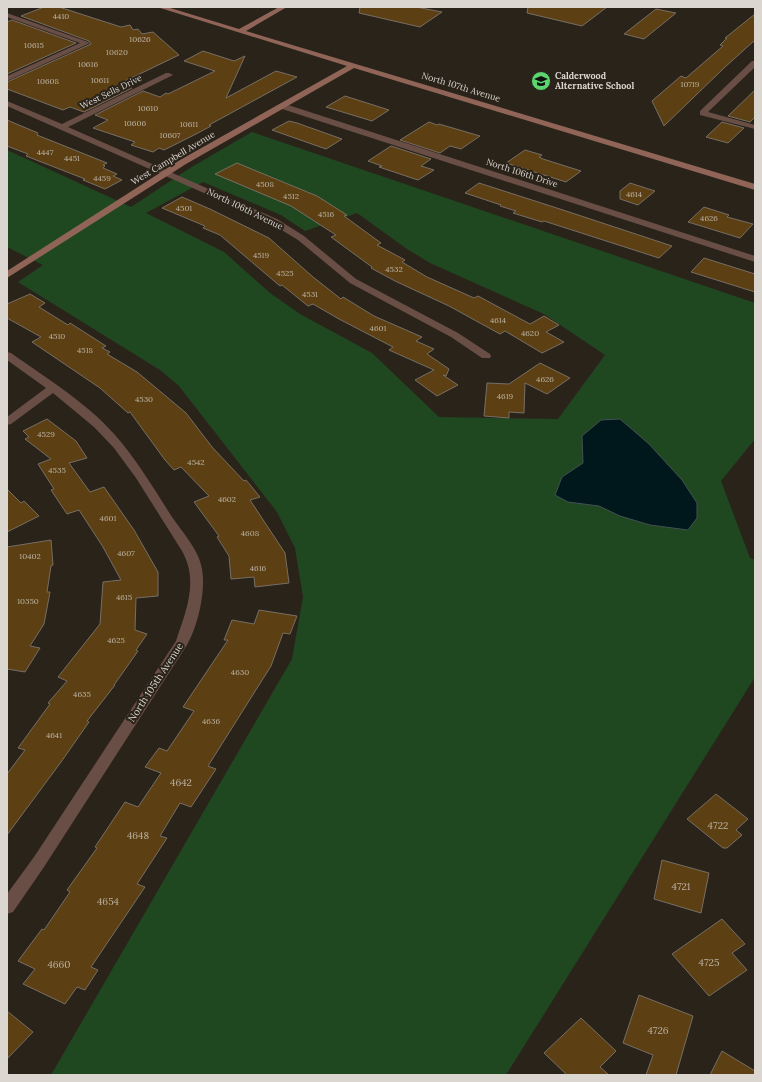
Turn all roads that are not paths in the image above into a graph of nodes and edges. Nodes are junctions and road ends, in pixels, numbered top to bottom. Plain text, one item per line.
1 (160, 7) edge
2 (284, 7) edge
3 (7, 15) edge
4 (240, 31) junction
5 (755, 62) edge
6 (354, 65) junction
7 (169, 75) dead end
8 (7, 79) edge
9 (7, 104) edge
10 (282, 106) junction
11 (62, 127) junction
12 (755, 127) edge
13 (166, 172) junction
14 (755, 187) edge
15 (755, 259) edge
16 (7, 275) edge
17 (7, 355) edge
18 (486, 356) dead end
19 (53, 388) junction
20 (7, 422) edge
21 (7, 906) edge

1 - 4 main road, North 107th Avenue
2 - 4 main road
3 - 8 street
4 - 6 main road, North 107th Avenue
5 - 12 street
6 - 10 main road, West Campbell Avenue
6 - 14 main road, North 107th Avenue
7 - 11 street, West Sells Drive
9 - 11 street, North 106th Avenue
10 - 13 main road, West Campbell Avenue
10 - 15 street, North 106th Drive
11 - 13 street, North 106th Avenue
13 - 16 main road, West Campbell Avenue
13 - 18 street, North 106th Avenue
17 - 19 street, North 105th Avenue
19 - 20 street
19 - 21 street, North 105th Avenue

